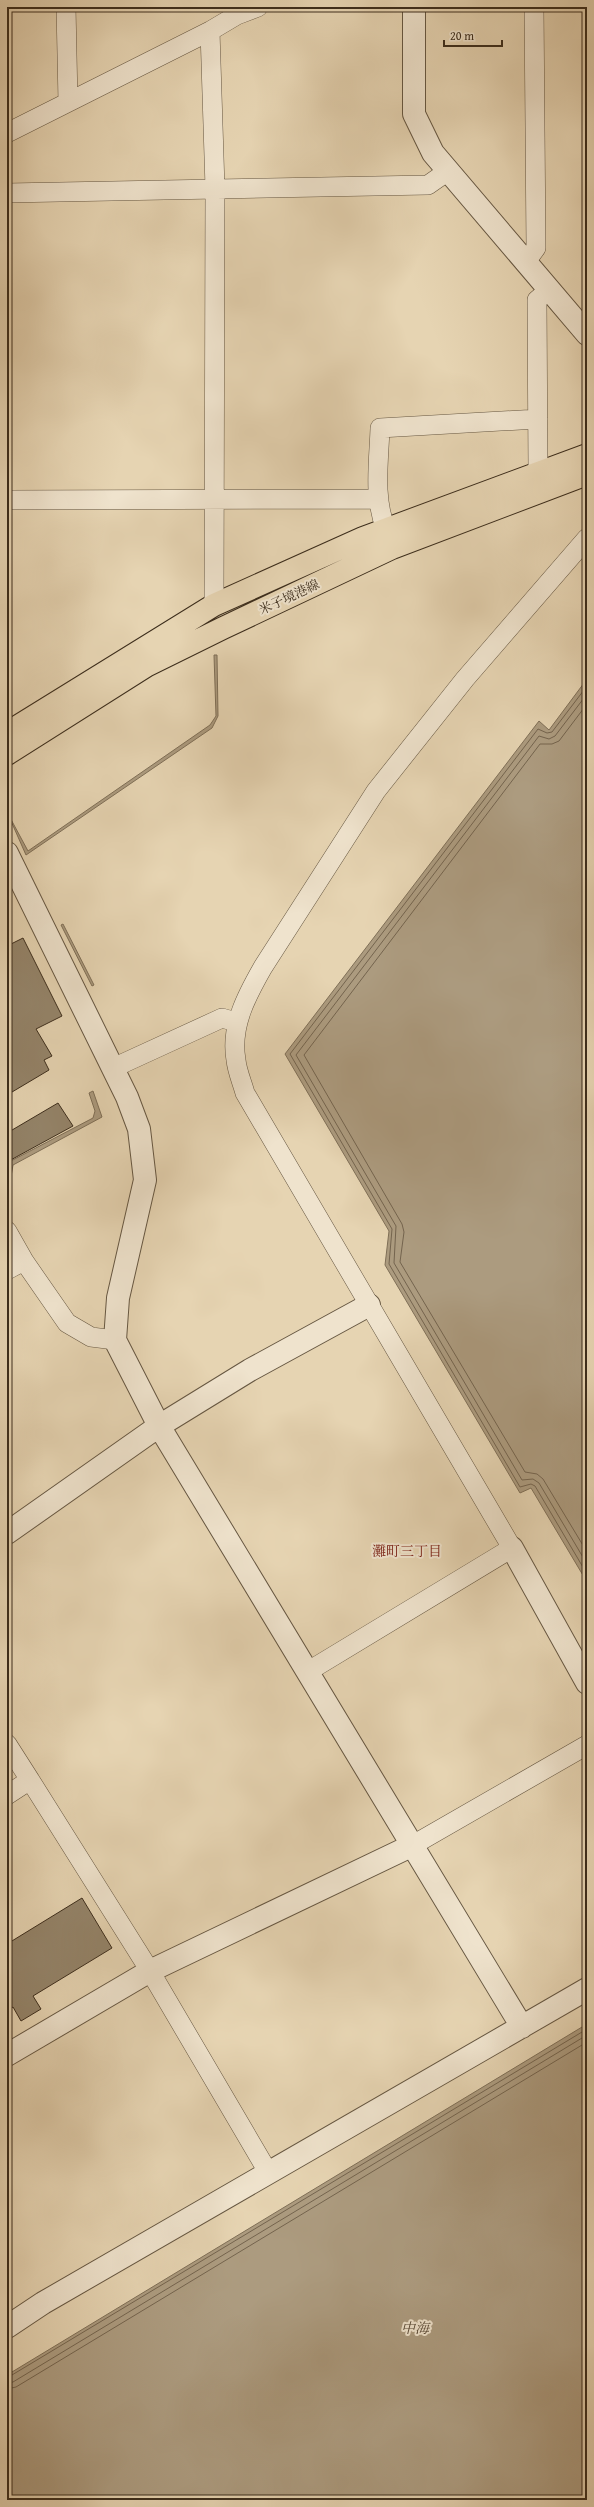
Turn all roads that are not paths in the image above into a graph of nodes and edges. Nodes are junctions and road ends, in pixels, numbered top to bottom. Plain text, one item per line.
1 (66, 7) edge
2 (258, 7) edge
3 (414, 7) edge
4 (534, 7) edge
5 (210, 31) junction
6 (68, 102) junction
7 (7, 133) edge
8 (448, 171) junction
9 (215, 188) junction
10 (7, 193) edge
11 (525, 263) junction
12 (549, 290) junction
13 (587, 334) edge
14 (538, 419) junction
15 (587, 454) edge
16 (538, 472) junction
17 (587, 474) edge
18 (379, 499) junction
19 (7, 500) edge
20 (214, 500) junction
21 (386, 529) junction
22 (587, 538) edge
23 (214, 605) junction
24 (7, 733) edge
25 (7, 754) edge
26 (7, 853) edge
27 (236, 1022) junction
28 (113, 1068) junction
29 (7, 1231) edge
30 (24, 1261) junction
31 (7, 1270) edge
32 (369, 1304) junction
33 (115, 1340) junction
34 (158, 1426) junction
35 (7, 1533) edge
36 (512, 1548) junction
37 (307, 1672) junction
38 (587, 1683) edge
39 (7, 1744) edge
40 (587, 1745) edge
41 (30, 1780) junction
42 (7, 1795) edge
43 (413, 1845) junction
44 (150, 1971) junction
45 (587, 1989) edge
46 (522, 2027) junction
47 (7, 2055) edge
48 (268, 2172) junction
49 (7, 2327) edge

1 - 6 street
2 - 5 street
3 - 8 street
4 - 11 street
5 - 6 street
5 - 9 street
6 - 7 street
8 - 9 street
8 - 11 street
9 - 10 street
9 - 20 street
11 - 12 street
12 - 13 street
12 - 14 street
14 - 16 street
14 - 18 street
15 - 16 main road, 米子境港線
16 - 21 main road, 米子境港線
17 - 25 main road, 米子境港線
18 - 20 street
18 - 21 street
19 - 20 street
20 - 23 street
21 - 23 main road, 米子境港線
22 - 27 street
23 - 24 main road, 米子境港線
26 - 28 street
27 - 28 street
27 - 32 street
28 - 33 street
29 - 30 street
30 - 31 street
30 - 33 street
32 - 34 street
32 - 36 street
33 - 34 street
34 - 35 street
34 - 37 street
36 - 37 street
36 - 38 street
37 - 43 street
39 - 41 street
40 - 43 street
41 - 42 street
41 - 44 street
43 - 44 street
43 - 46 street
44 - 47 street
44 - 48 street
45 - 46 street
46 - 48 street
48 - 49 street

